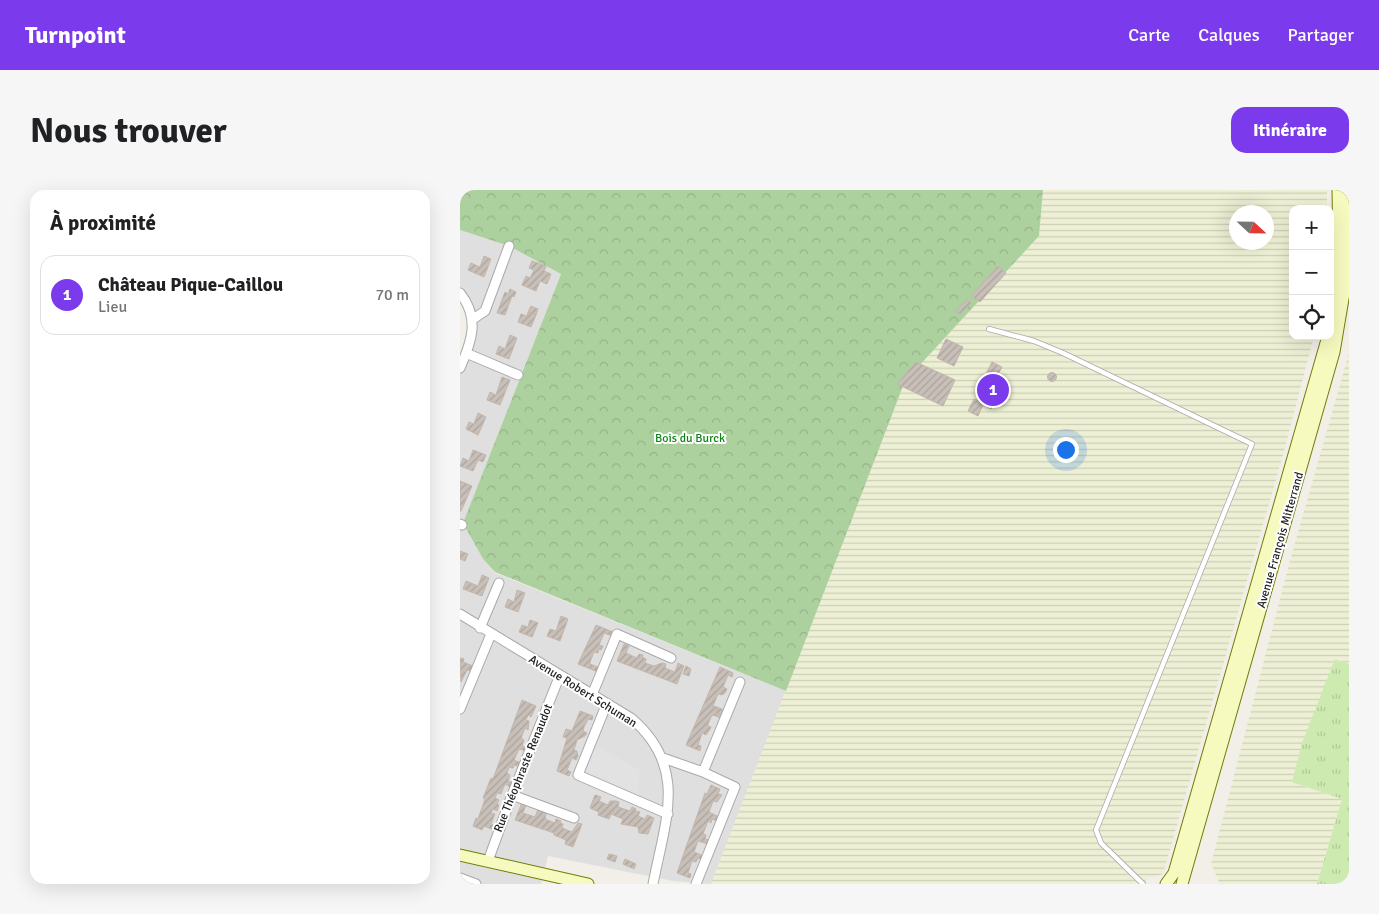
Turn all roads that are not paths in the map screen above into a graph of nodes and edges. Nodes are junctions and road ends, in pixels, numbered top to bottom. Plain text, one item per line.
1 (1338, 190) edge
2 (1348, 190) edge
3 (509, 246) dead end
4 (460, 293) edge
5 (1334, 297) edge
6 (473, 319) junction
7 (989, 329) dead end
8 (1327, 340) edge
9 (466, 353) junction
10 (460, 368) edge
11 (518, 375) dead end
12 (499, 583) dead end
13 (460, 614) edge
14 (480, 628) junction
15 (490, 634) junction
16 (671, 658) dead end
17 (560, 675) junction
18 (740, 682) dead end
19 (592, 694) junction
20 (607, 703) junction
21 (460, 709) edge
22 (663, 758) junction
23 (703, 772) junction
24 (512, 795) junction
25 (668, 814) junction
26 (574, 818) dead end
27 (460, 855) edge
28 (488, 861) junction
29 (460, 878) edge
30 (476, 884) edge
31 (585, 884) edge
32 (653, 884) edge
33 (696, 884) edge
34 (1144, 884) edge
35 (1166, 884) edge
36 (1182, 884) edge

1 - 5 main road
2 - 36 main road, Avenue François Mitterrand
3 - 6 street
4 - 6 street
6 - 9 street
7 - 34 lane
8 - 35 main road, Avenue François Mitterrand
9 - 10 street
9 - 11 street
12 - 14 street
13 - 14 street, Avenue Robert Schuman
14 - 15 street, Avenue Robert Schuman
15 - 17 street, Avenue Robert Schuman
15 - 21 street
16 - 19 street
17 - 19 street, Avenue Robert Schuman
17 - 24 street, Rue Théophraste Renaudot
18 - 23 street
19 - 20 street, Avenue Robert Schuman
20 - 22 street, Avenue Robert Schuman
20 - 25 street
22 - 23 street
22 - 25 street, Avenue Robert Schuman
23 - 33 street
24 - 26 street
24 - 28 street, Rue Théophraste Renaudot
25 - 32 street, Avenue Robert Schuman
27 - 28 main road
28 - 31 main road
29 - 30 street

